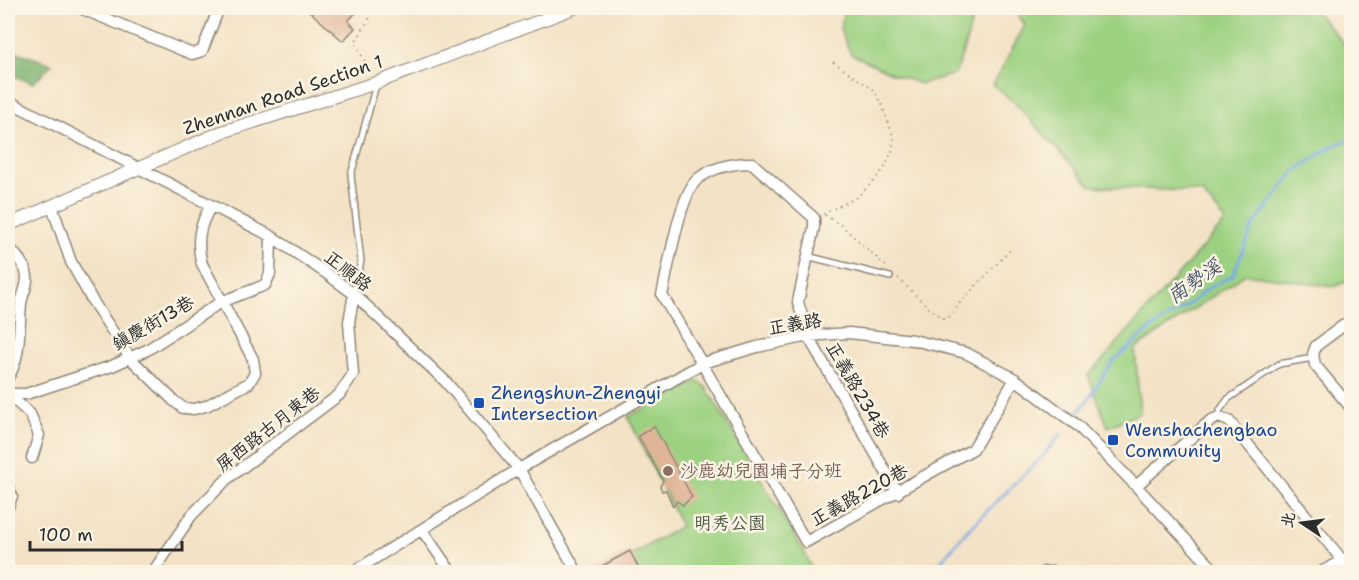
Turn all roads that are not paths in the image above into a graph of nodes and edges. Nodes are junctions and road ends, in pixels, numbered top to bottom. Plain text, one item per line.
1 (80, 8) edge
2 (219, 8) edge
3 (574, 8) edge
4 (376, 83) junction
5 (8, 101) edge
6 (138, 169) junction
7 (52, 206) junction
8 (211, 206) junction
9 (8, 225) edge
10 (271, 236) junction
11 (8, 245) edge
12 (807, 256) junction
13 (890, 277) dead end
14 (354, 294) junction
15 (221, 302) junction
16 (1352, 319) edge
17 (808, 336) junction
18 (130, 358) junction
19 (1313, 358) junction
20 (703, 363) junction
21 (8, 376) edge
22 (1015, 379) junction
23 (8, 392) edge
24 (1352, 409) edge
25 (1220, 410) dead end
26 (32, 458) dead end
27 (519, 469) junction
28 (1136, 486) junction
29 (8, 487) edge
30 (898, 493) junction
31 (8, 507) edge
32 (422, 530) junction
33 (1347, 558) edge
34 (1352, 572) edge
35 (153, 573) edge
36 (353, 573) edge
37 (451, 573) edge
38 (577, 573) edge
39 (1044, 573) edge
40 (1054, 573) edge
41 (1216, 573) edge
42 (1321, 573) edge

1 - 2 street
3 - 4 street, Zhennan Road Section 1
4 - 6 street, Zhennan Road Section 1
4 - 14 lane
5 - 6 street, 正順路
6 - 7 street, Zhennan Road Section 1
6 - 8 street, 正順路
7 - 9 street, Zhennan Road Section 1
7 - 18 street
8 - 10 street, 正順路
8 - 15 street
10 - 14 street, 正順路
10 - 15 street, 鎮慶街13巷
11 - 21 street
12 - 13 lane
12 - 17 street, 正義路234巷
12 - 20 street, 正義路234巷
14 - 27 street, 正順路
14 - 35 street, 屏西路古月東巷
15 - 18 street, 鎮慶街13巷
15 - 18 street
16 - 19 street
17 - 20 street, 正義路
17 - 22 street, 正義路
17 - 30 street, 正義路234巷
18 - 23 street, 鎮慶街13巷
19 - 24 street
19 - 25 lane
20 - 27 street, 正義路
20 - 30 street, 正義路220巷
22 - 28 street, 正義路
22 - 30 street, 正義路220巷
23 - 26 street
27 - 32 street, 正義路
27 - 38 street, 正順路
28 - 33 street
28 - 41 street, 正義路
29 - 31 street
32 - 36 street, 正義路
32 - 37 street
33 - 34 street
33 - 42 street
39 - 40 street

